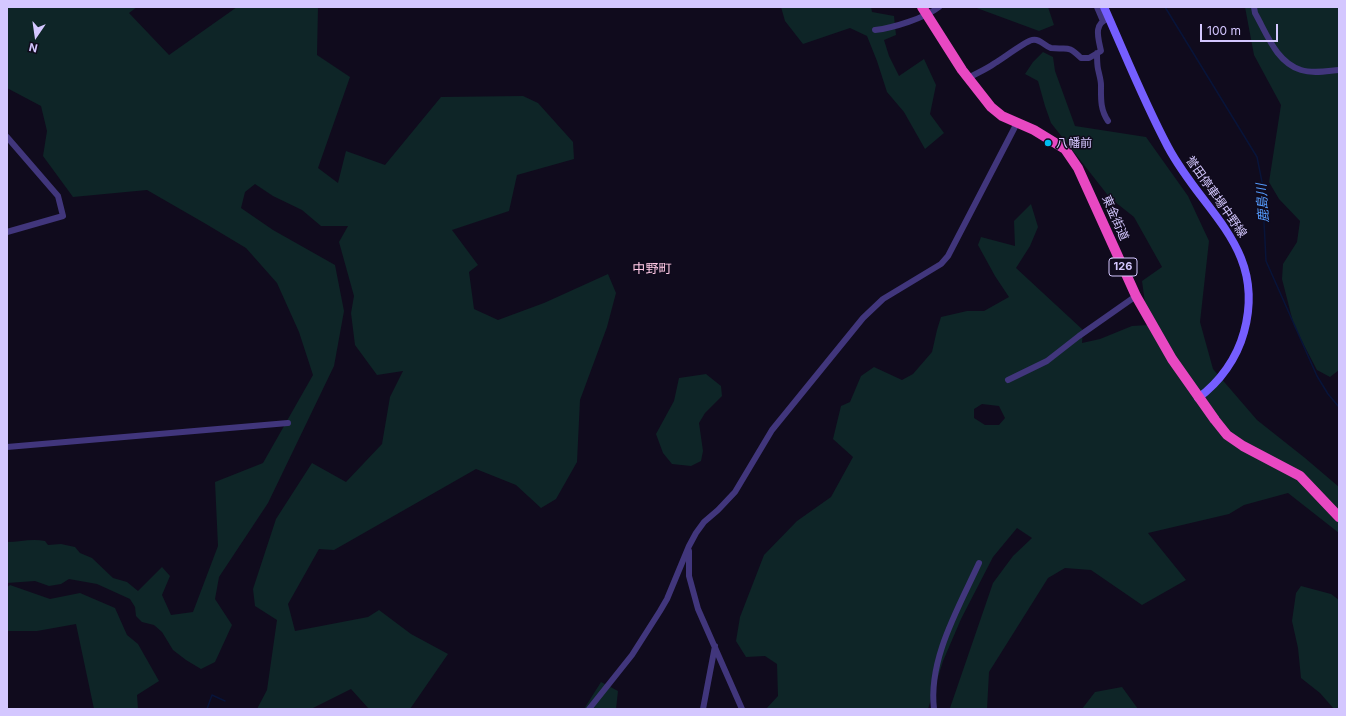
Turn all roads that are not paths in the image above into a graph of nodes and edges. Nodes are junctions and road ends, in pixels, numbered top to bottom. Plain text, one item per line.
1 (939, 7) edge
2 (1097, 7) edge
3 (1104, 7) edge
4 (1254, 7) edge
5 (928, 10) edge
6 (1106, 20) junction
7 (875, 30) dead end
8 (1097, 53) junction
9 (1339, 70) edge
10 (968, 78) junction
11 (1108, 121) dead end
12 (1017, 123) junction
13 (7, 136) edge
14 (7, 232) edge
15 (1136, 296) junction
16 (1008, 380) dead end
17 (1198, 398) junction
18 (288, 423) dead end
19 (7, 447) edge
20 (1339, 517) edge
21 (689, 546) junction
22 (979, 562) dead end
23 (715, 646) junction
24 (589, 709) edge
25 (703, 709) edge
26 (742, 709) edge
27 (934, 709) edge

1 - 5 street
2 - 6 street
3 - 6 main road, 誉田停車場中野線
4 - 9 street
5 - 7 street
5 - 10 highway, 東金街道 / 126
6 - 8 street
6 - 17 main road, 誉田停車場中野線
8 - 10 street
8 - 11 street
10 - 12 highway, 東金街道 / 126
12 - 15 highway, 東金街道 / 126
12 - 21 street
13 - 14 street
15 - 16 street
15 - 17 highway, 東金街道 / 126
17 - 20 highway, 東金街道 / 126
18 - 19 street
21 - 23 street
21 - 24 street
22 - 27 street
23 - 25 street
23 - 26 street

